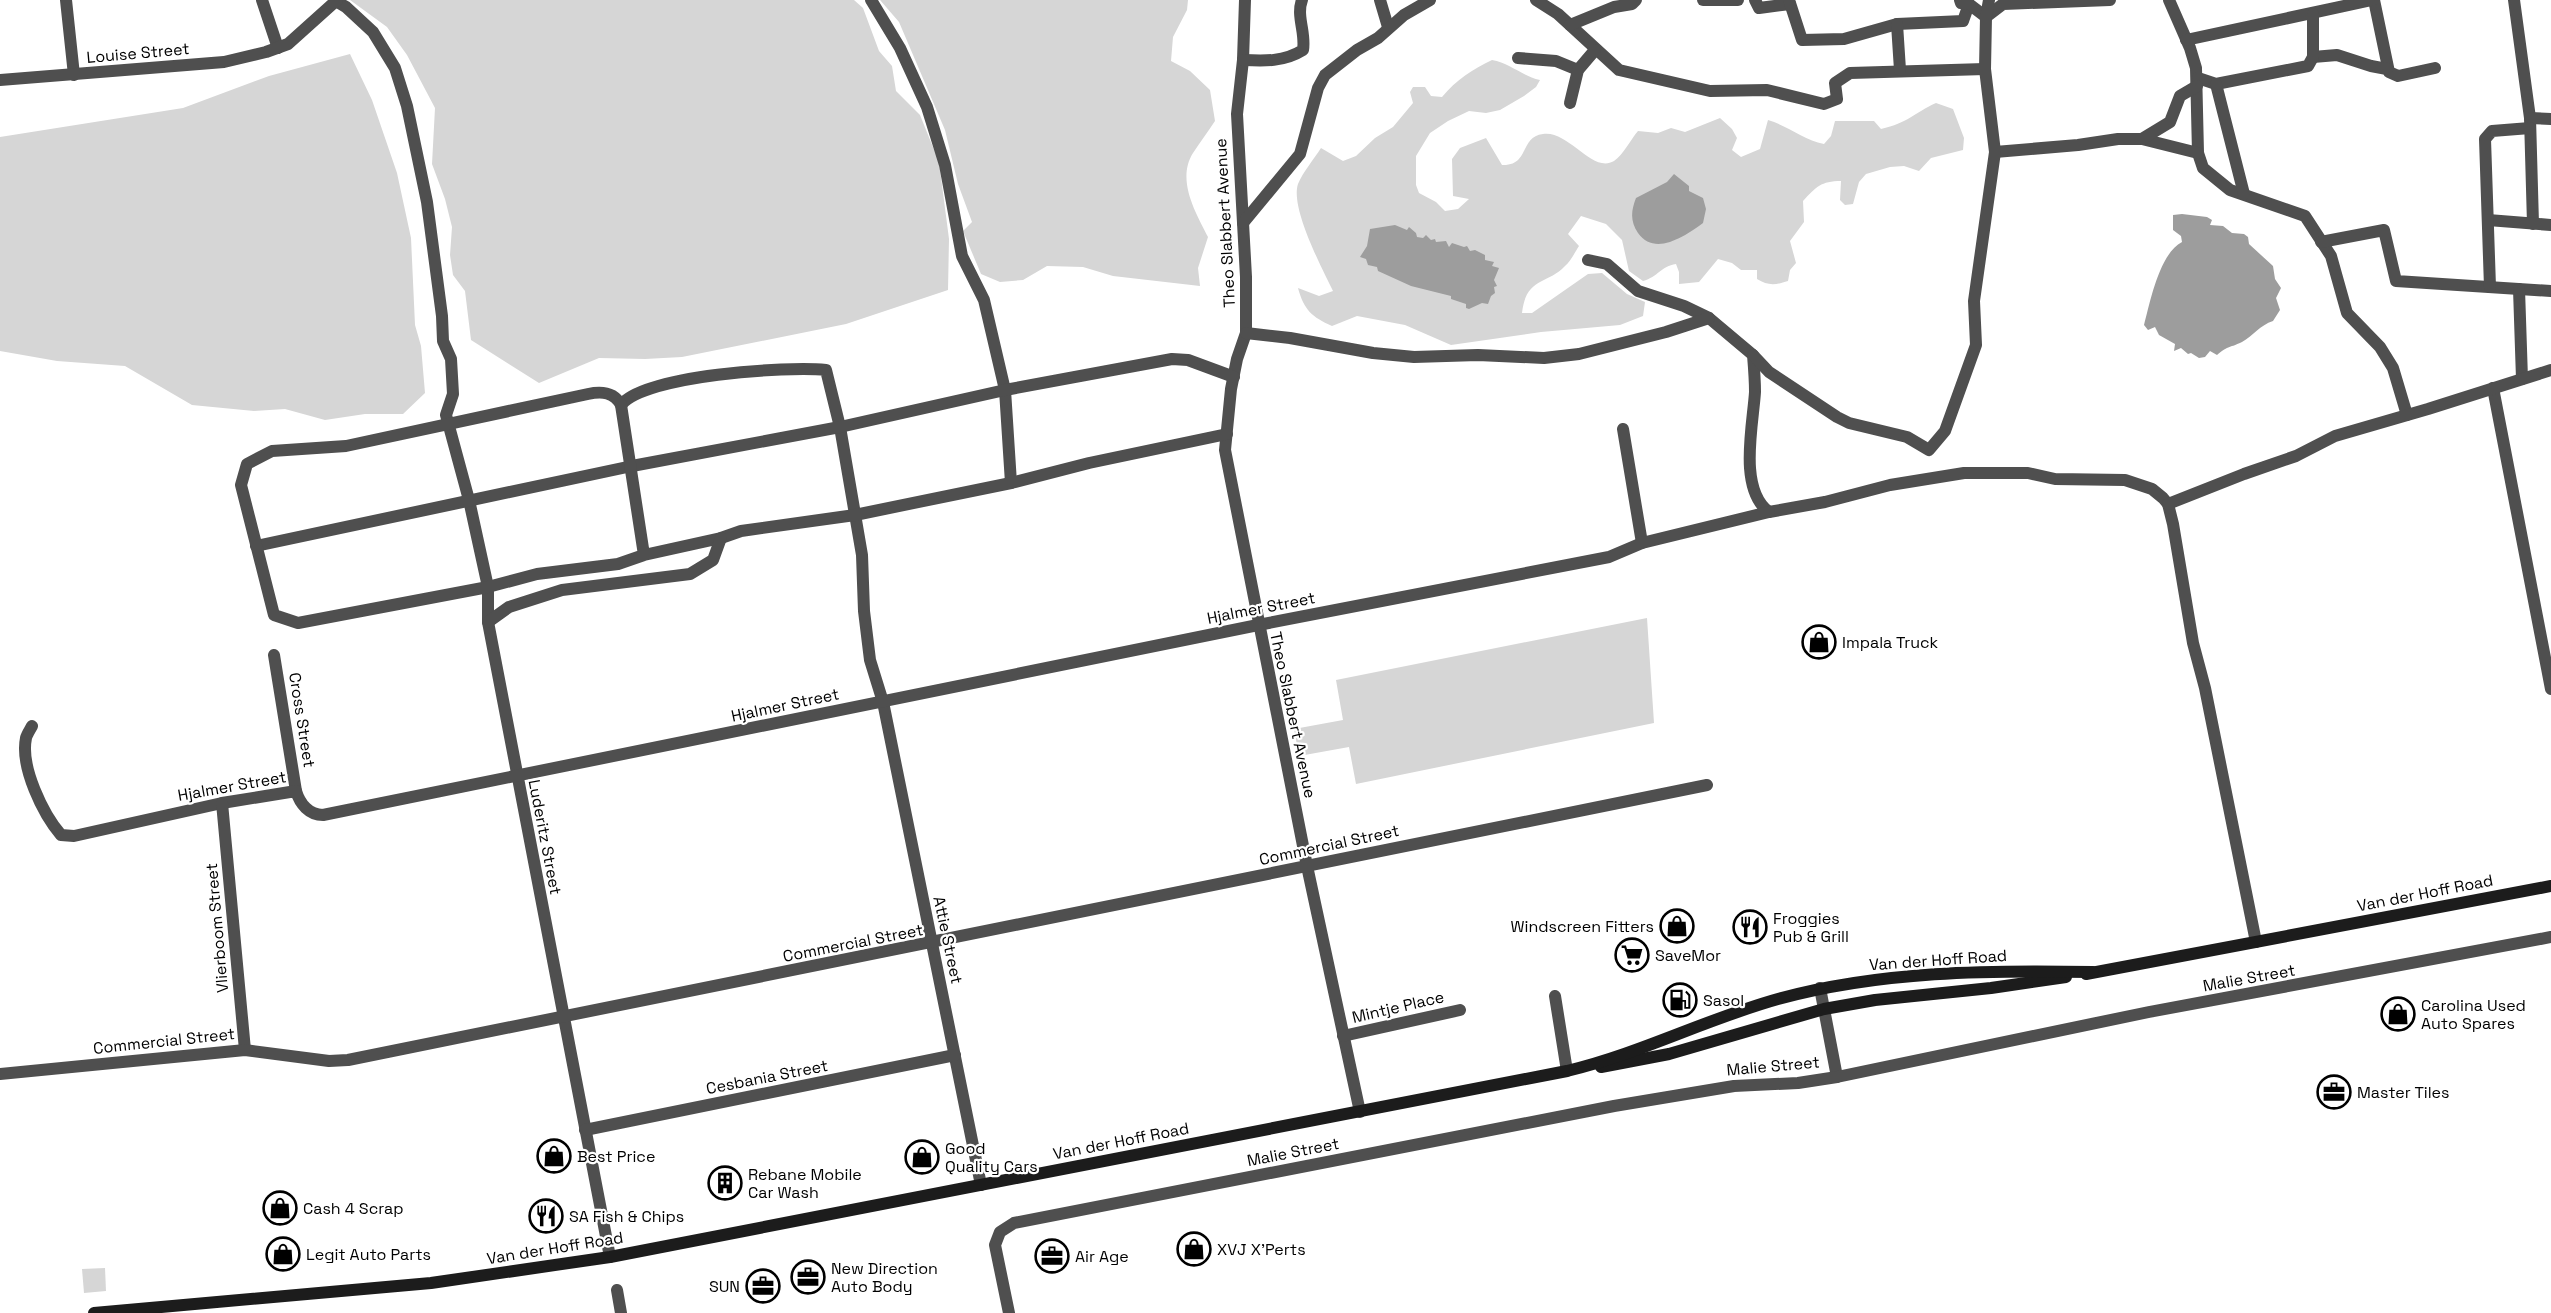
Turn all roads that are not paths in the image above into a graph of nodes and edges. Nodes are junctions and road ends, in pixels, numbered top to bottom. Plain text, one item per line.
1 (66, 0) edge
2 (262, 0) edge
3 (870, 0) edge
4 (1245, 0) edge
5 (1302, 0) edge
6 (1380, 0) edge
7 (1430, 0) edge
8 (1536, 0) edge
9 (1636, 0) edge
10 (1703, 0) edge
11 (1738, 0) edge
12 (1755, 0) edge
13 (1989, 0) edge
14 (2110, 0) edge
15 (2169, 0) edge
16 (2373, 0) edge
17 (2514, 0) edge
18 (336, 1) edge
19 (1790, 2) edge
20 (1964, 2) edge
21 (2313, 14) junction
22 (1986, 17) junction
23 (1897, 24) junction
24 (1570, 25) junction
25 (1388, 27) junction
26 (2186, 40) junction
27 (278, 48) junction
28 (1595, 50) junction
29 (2313, 57) junction
30 (1518, 58) dead end
31 (1242, 60) junction
32 (2435, 68) dead end
33 (1985, 69) junction
34 (2387, 69) junction
35 (1578, 70) junction
36 (1900, 70) junction
37 (74, 75) junction
38 (0, 80) edge
39 (2198, 82) junction
40 (2216, 84) junction
41 (1570, 103) dead end
42 (2551, 119) edge
43 (2530, 123) junction
44 (2142, 139) junction
45 (1995, 152) junction
46 (2198, 153) junction
47 (2244, 194) junction
48 (2488, 220) junction
49 (1243, 223) junction
50 (2533, 224) junction
51 (2551, 225) edge
52 (2321, 242) junction
53 (1588, 260) dead end
54 (2490, 287) junction
55 (2519, 289) junction
56 (2551, 291) edge
57 (1709, 318) junction
58 (1246, 333) junction
59 (1753, 355) junction
60 (2551, 370) edge
61 (1234, 377) junction
62 (2522, 379) junction
63 (2493, 388) junction
64 (1005, 390) junction
65 (621, 405) junction
66 (2407, 415) junction
67 (449, 425) junction
68 (840, 427) junction
69 (1623, 429) dead end
70 (1227, 434) junction
71 (632, 466) junction
72 (1011, 483) junction
73 (469, 500) junction
74 (2168, 504) junction
75 (1769, 512) junction
76 (855, 515) junction
77 (721, 538) junction
78 (1642, 543) junction
79 (256, 546) junction
80 (644, 555) junction
81 (618, 564) junction
82 (488, 586) junction
83 (595, 588) junction
84 (488, 622) junction
85 (1258, 625) junction
86 (274, 655) dead end
87 (2551, 689) edge
88 (883, 702) junction
89 (32, 726) dead end
90 (516, 777) junction
91 (1707, 785) dead end
92 (296, 790) junction
93 (222, 803) junction
94 (1307, 866) junction
95 (2551, 886) edge
96 (2551, 937) edge
97 (2256, 942) junction
98 (932, 944) junction
99 (2093, 972) junction
100 (1820, 988) junction
101 (1556, 996) dead end
102 (1824, 1009) junction
103 (1460, 1010) dead end
104 (564, 1017) junction
105 (1343, 1036) junction
106 (245, 1050) junction
107 (955, 1055) junction
108 (1582, 1068) junction
109 (1567, 1071) junction
110 (0, 1074) edge
111 (1837, 1077) junction
112 (1360, 1113) junction
113 (585, 1130) junction
114 (981, 1185) junction
115 (610, 1257) junction
116 (617, 1290) dead end
117 (94, 1313) edge
118 (621, 1313) edge
119 (1009, 1313) edge

1 - 37 street
2 - 27 street
3 - 64 street
4 - 31 street, Theo Slabbert Avenue
5 - 31 street
6 - 25 street
7 - 25 street
8 - 24 street
9 - 24 street
10 - 11 street
12 - 19 street
13 - 22 street
14 - 22 street
15 - 26 street
16 - 21 street
16 - 34 street
17 - 43 street
18 - 27 street, Louise Street
18 - 67 street
19 - 23 street
20 - 22 street
20 - 23 street
21 - 26 street
21 - 29 street
22 - 33 street
23 - 36 street
24 - 28 street
25 - 49 street
26 - 39 street
27 - 37 street, Louise Street
28 - 35 street
28 - 36 street
29 - 34 street
29 - 40 street
30 - 35 street
31 - 49 street, Theo Slabbert Avenue
32 - 34 street
33 - 36 street
33 - 45 street
35 - 41 street
37 - 38 street, Louise Street
39 - 40 street
39 - 44 street
39 - 46 street
40 - 47 street
42 - 43 street
43 - 48 street
43 - 50 street
44 - 45 street
44 - 46 street
45 - 59 street
46 - 47 street
47 - 52 street
48 - 50 street
48 - 54 street
49 - 58 street, Theo Slabbert Avenue
50 - 51 street
52 - 54 street
52 - 66 street
53 - 57 street
54 - 55 street
55 - 56 street
55 - 62 street
57 - 58 street
57 - 59 street
58 - 61 street, Theo Slabbert Avenue
59 - 75 street
60 - 62 street
61 - 64 street
61 - 70 street, Theo Slabbert Avenue
62 - 63 street
63 - 66 street
63 - 87 street
64 - 68 street
64 - 72 street
65 - 67 street
65 - 68 street, Attie Street
65 - 71 street
66 - 74 street
67 - 73 street, Luderitz Street
67 - 79 street
68 - 71 street
68 - 76 street, Attie Street
69 - 78 street
70 - 72 street
70 - 85 street, Theo Slabbert Avenue
71 - 73 street
71 - 80 street
72 - 76 street
73 - 79 street
73 - 82 street, Luderitz Street
74 - 75 street, Hjalmer Street
74 - 97 street
75 - 78 street, Hjalmer Street
76 - 77 street
76 - 88 street, Attie Street
77 - 80 street
77 - 83 street
78 - 85 street, Hjalmer Street
79 - 82 street
80 - 81 street
81 - 82 street
81 - 83 street
82 - 84 street, Luderitz Street
83 - 84 street
84 - 90 street, Luderitz Street
85 - 88 street, Hjalmer Street
85 - 94 street, Theo Slabbert Avenue
86 - 92 street, Cross Street
88 - 90 street, Hjalmer Street
88 - 98 street, Attie Street
89 - 93 street, Hjalmer Street
90 - 92 street, Hjalmer Street
90 - 104 street, Luderitz Street
91 - 94 street, Commercial Street
92 - 93 street, Hjalmer Street
93 - 106 street, Vlierboom Street
94 - 98 street, Commercial Street
94 - 105 street, Theo Slabbert Avenue
95 - 97 main road, Van der Hoff Road
96 - 111 street, Malie Street
97 - 99 main road, Van der Hoff Road
98 - 104 street, Commercial Street
98 - 107 street, Attie Street
99 - 100 main road, Van der Hoff Road
99 - 102 main road, Van der Hoff Road
100 - 102 street
100 - 108 main road, Van der Hoff Road
101 - 109 street
102 - 108 main road, Van der Hoff Road
102 - 111 street
103 - 105 street, Mintje Place
104 - 106 street, Commercial Street
104 - 113 street, Luderitz Street
105 - 112 street, Theo Slabbert Avenue
106 - 110 street, Commercial Street
107 - 113 street, Cesbania Street
107 - 114 street, Attie Street
108 - 109 main road, Van der Hoff Road
109 - 112 main road, Van der Hoff Road
111 - 119 street, Malie Street
112 - 114 main road, Van der Hoff Road
113 - 115 street, Luderitz Street
114 - 115 main road, Van der Hoff Road
115 - 117 main road, Van der Hoff Road
116 - 118 street

